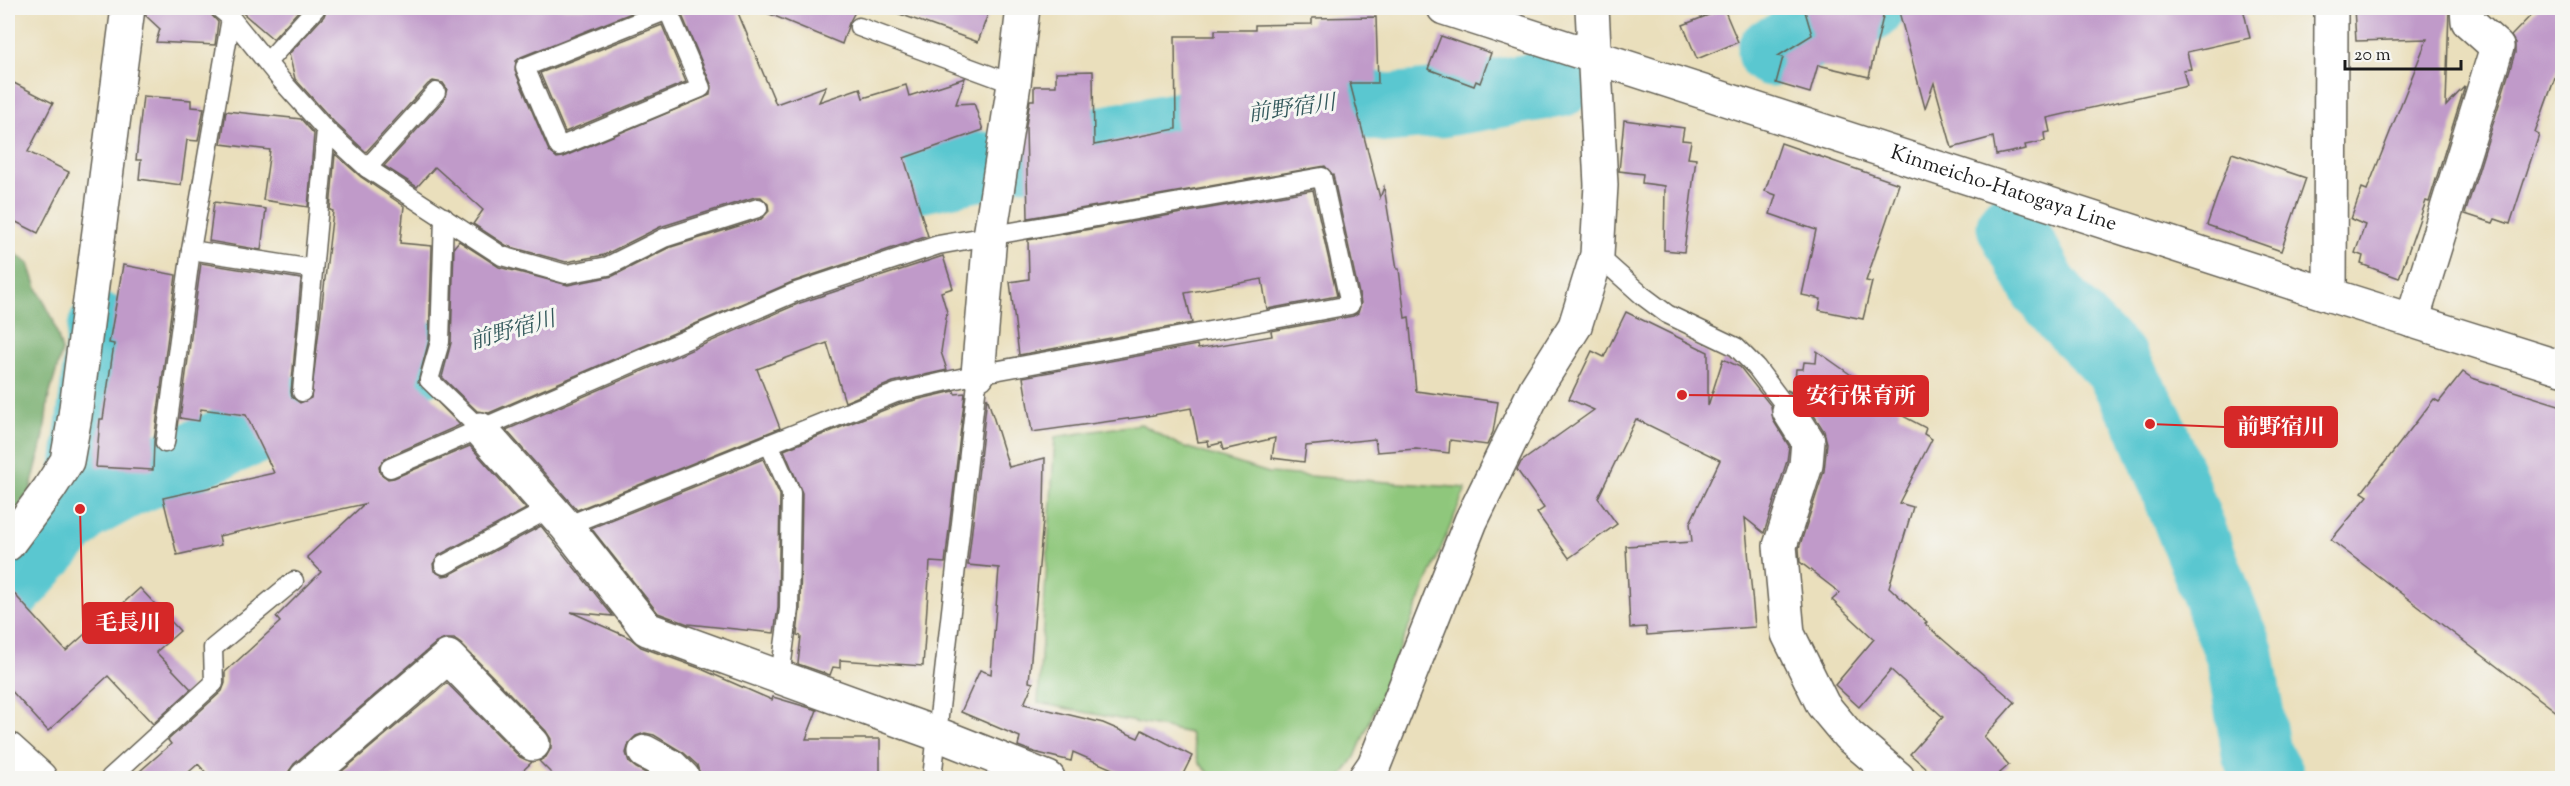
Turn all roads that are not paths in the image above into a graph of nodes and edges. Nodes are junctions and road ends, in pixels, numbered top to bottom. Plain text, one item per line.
1 (128, 8) edge
2 (316, 8) edge
3 (1023, 8) edge
4 (1444, 8) edge
5 (1592, 8) edge
6 (2331, 8) edge
7 (2467, 8) edge
8 (667, 9) edge
9 (225, 13) edge
10 (859, 27) dead end
11 (1595, 56) junction
12 (267, 62) junction
13 (1014, 84) junction
14 (436, 92) dead end
15 (326, 130) junction
16 (367, 168) junction
17 (758, 208) dead end
18 (444, 217) junction
19 (990, 236) junction
20 (191, 250) junction
21 (1597, 255) junction
22 (312, 269) junction
23 (2330, 295) junction
24 (2412, 321) junction
25 (2562, 368) edge
26 (978, 374) junction
27 (302, 392) dead end
28 (1790, 411) joint
29 (480, 429) junction
30 (165, 443) dead end
31 (769, 444) junction
32 (390, 468) dead end
33 (558, 517) junction
34 (8, 544) edge
35 (444, 566) dead end
36 (294, 581) dead end
37 (780, 677) junction
38 (937, 734) junction
39 (533, 744) dead end
40 (8, 749) edge
41 (645, 752) dead end
42 (39, 778) edge
43 (110, 778) edge
44 (306, 778) edge
45 (683, 778) edge
46 (932, 778) edge
47 (1048, 778) edge
48 (1365, 778) edge
49 (1898, 778) edge

1 - 34 street
2 - 12 lane
3 - 13 street
4 - 11 street, Kinmeicho-Hatogaya Line
5 - 11 street
6 - 23 street
7 - 24 street
8 - 8 lane
9 - 12 lane
9 - 20 lane
10 - 13 lane
11 - 21 street
11 - 23 street, Kinmeicho-Hatogaya Line
12 - 15 lane
13 - 19 street
14 - 16 lane
15 - 16 lane
15 - 22 lane
16 - 18 lane
17 - 18 lane
18 - 29 lane
19 - 26 street
19 - 26 lane
19 - 29 lane
20 - 22 lane
20 - 30 lane
21 - 28 lane
21 - 48 street
22 - 27 lane
23 - 24 street, Kinmeicho-Hatogaya Line
24 - 25 street, Kinmeicho-Hatogaya Line
26 - 31 lane
26 - 38 lane
28 - 49 street
29 - 32 lane
29 - 33 street
31 - 33 lane
31 - 37 lane
33 - 35 lane
33 - 37 street
36 - 43 lane
37 - 38 street
38 - 46 lane
38 - 47 street
39 - 44 street
40 - 42 street
41 - 45 street

